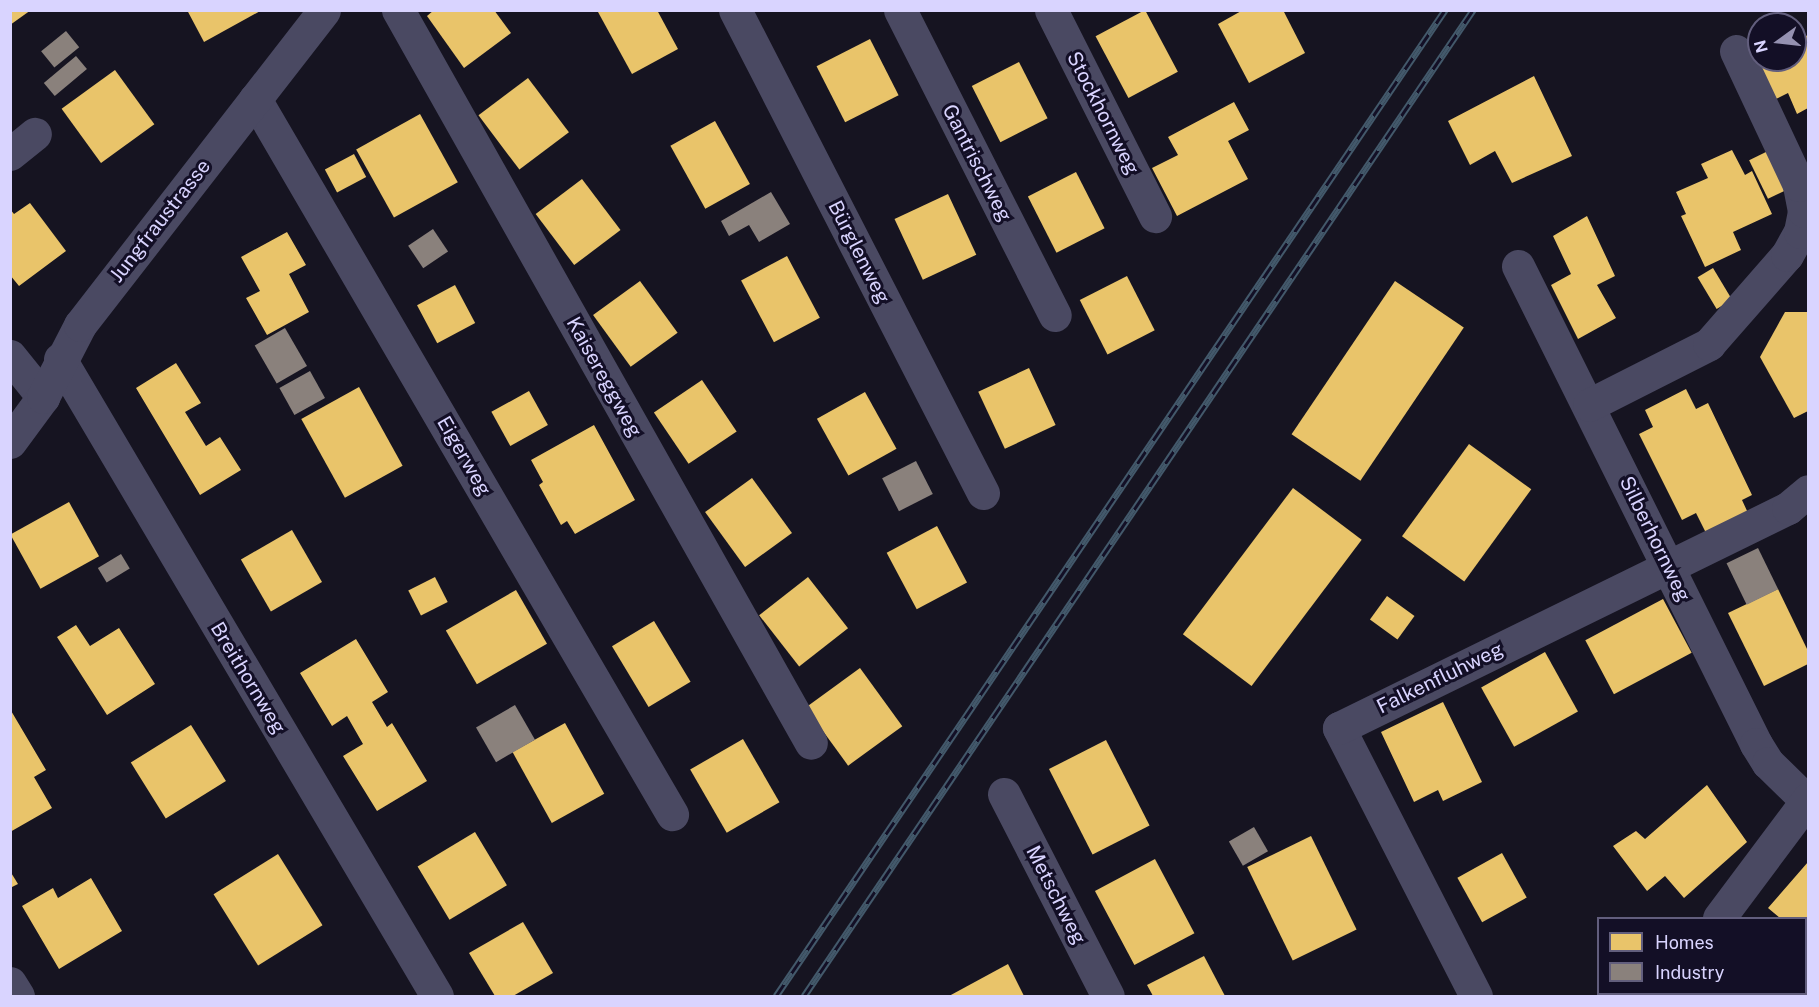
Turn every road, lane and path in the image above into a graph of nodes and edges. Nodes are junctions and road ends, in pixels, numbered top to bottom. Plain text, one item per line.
1 (324, 10) edge
2 (398, 10) edge
3 (735, 10) edge
4 (900, 10) edge
5 (1051, 10) edge
6 (1736, 51) dead end
7 (255, 99) junction
8 (1155, 216) dead end
9 (1518, 266) dead end
10 (1055, 315) dead end
11 (10, 356) edge
12 (60, 359) junction
13 (43, 396) junction
14 (1589, 405) junction
15 (10, 442) edge
16 (1809, 491) edge
17 (983, 493) dead end
18 (1668, 565) junction
19 (811, 743) dead end
20 (1004, 794) dead end
21 (1808, 800) edge
22 (672, 814) dead end
23 (1720, 917) edge
24 (10, 983) edge
25 (18, 996) edge
26 (437, 996) edge
27 (1108, 996) edge
28 (1476, 996) edge

1 - 7 street, Jungfraustrasse
2 - 19 street, Kaisereggweg
3 - 17 street, Bürglenweg
4 - 10 street, Gantrischweg
5 - 8 street, Stockhornweg
6 - 14 street
7 - 12 street, Jungfraustrasse
7 - 22 street, Eigerweg
9 - 14 street, Silberhornweg
11 - 13 street
12 - 13 street, Jungfraustrasse
12 - 26 street, Breithornweg
13 - 15 street, Jungfraustrasse
14 - 18 street, Silberhornweg
16 - 18 street, Falkenfluhweg
18 - 21 street, Silberhornweg
18 - 28 street, Falkenfluhweg
20 - 27 street, Metschweg
21 - 23 street
24 - 25 street

